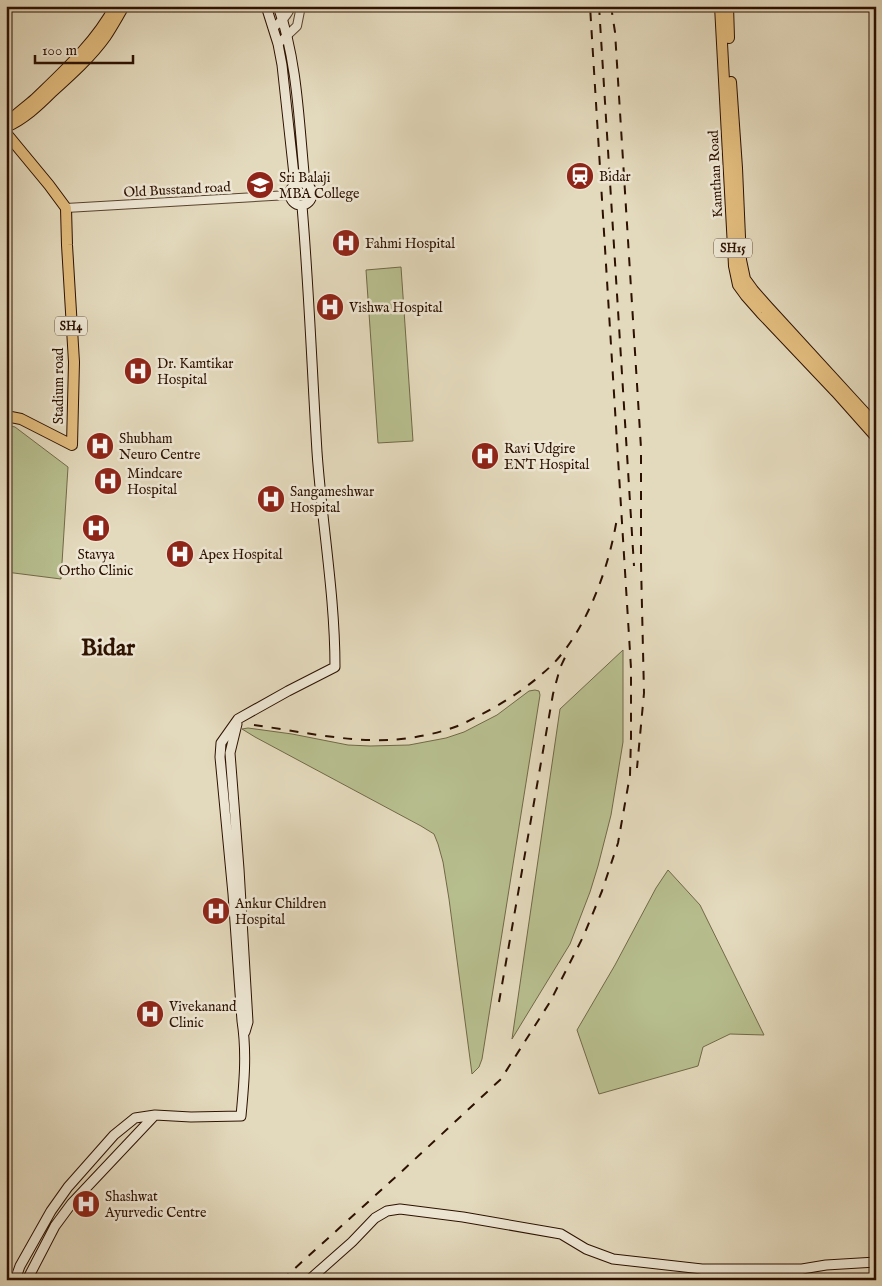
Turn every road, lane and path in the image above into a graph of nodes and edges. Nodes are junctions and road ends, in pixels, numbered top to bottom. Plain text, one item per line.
1 (116, 6) edge
2 (124, 6) edge
3 (266, 6) edge
4 (278, 6) edge
5 (291, 6) edge
6 (301, 6) edge
7 (720, 6) edge
8 (728, 6) edge
9 (283, 19) junction
10 (273, 28) junction
11 (287, 35) junction
12 (278, 44) junction
13 (6, 126) edge
14 (6, 133) edge
15 (305, 183) junction
16 (295, 184) junction
17 (289, 195) junction
18 (302, 206) junction
19 (66, 208) junction
20 (859, 412) junction
21 (6, 416) edge
22 (876, 425) edge
23 (876, 437) edge
24 (155, 1115) junction
25 (876, 1262) edge
26 (15, 1280) edge
27 (27, 1280) edge
28 (309, 1280) edge

1 - 13 main road
2 - 13 main road
3 - 10 main road
4 - 9 main road
5 - 9 street
6 - 11 street
7 - 20 main road, Kamthan Road / SH15
8 - 20 main road, Kamthan Road / SH15
9 - 10 street
9 - 11 main road
10 - 12 main road
11 - 12 street
11 - 15 main road
12 - 16 main road
14 - 19 main road
15 - 16 main road
15 - 18 main road
16 - 17 main road
17 - 18 main road
17 - 19 street, Old Busstand road
18 - 24 main road
19 - 21 main road, Stadium road / SH4
20 - 22 main road, Kamthan Road / SH15
20 - 23 main road, Kamthan Road / SH15
24 - 26 main road
24 - 27 main road
25 - 28 main road

